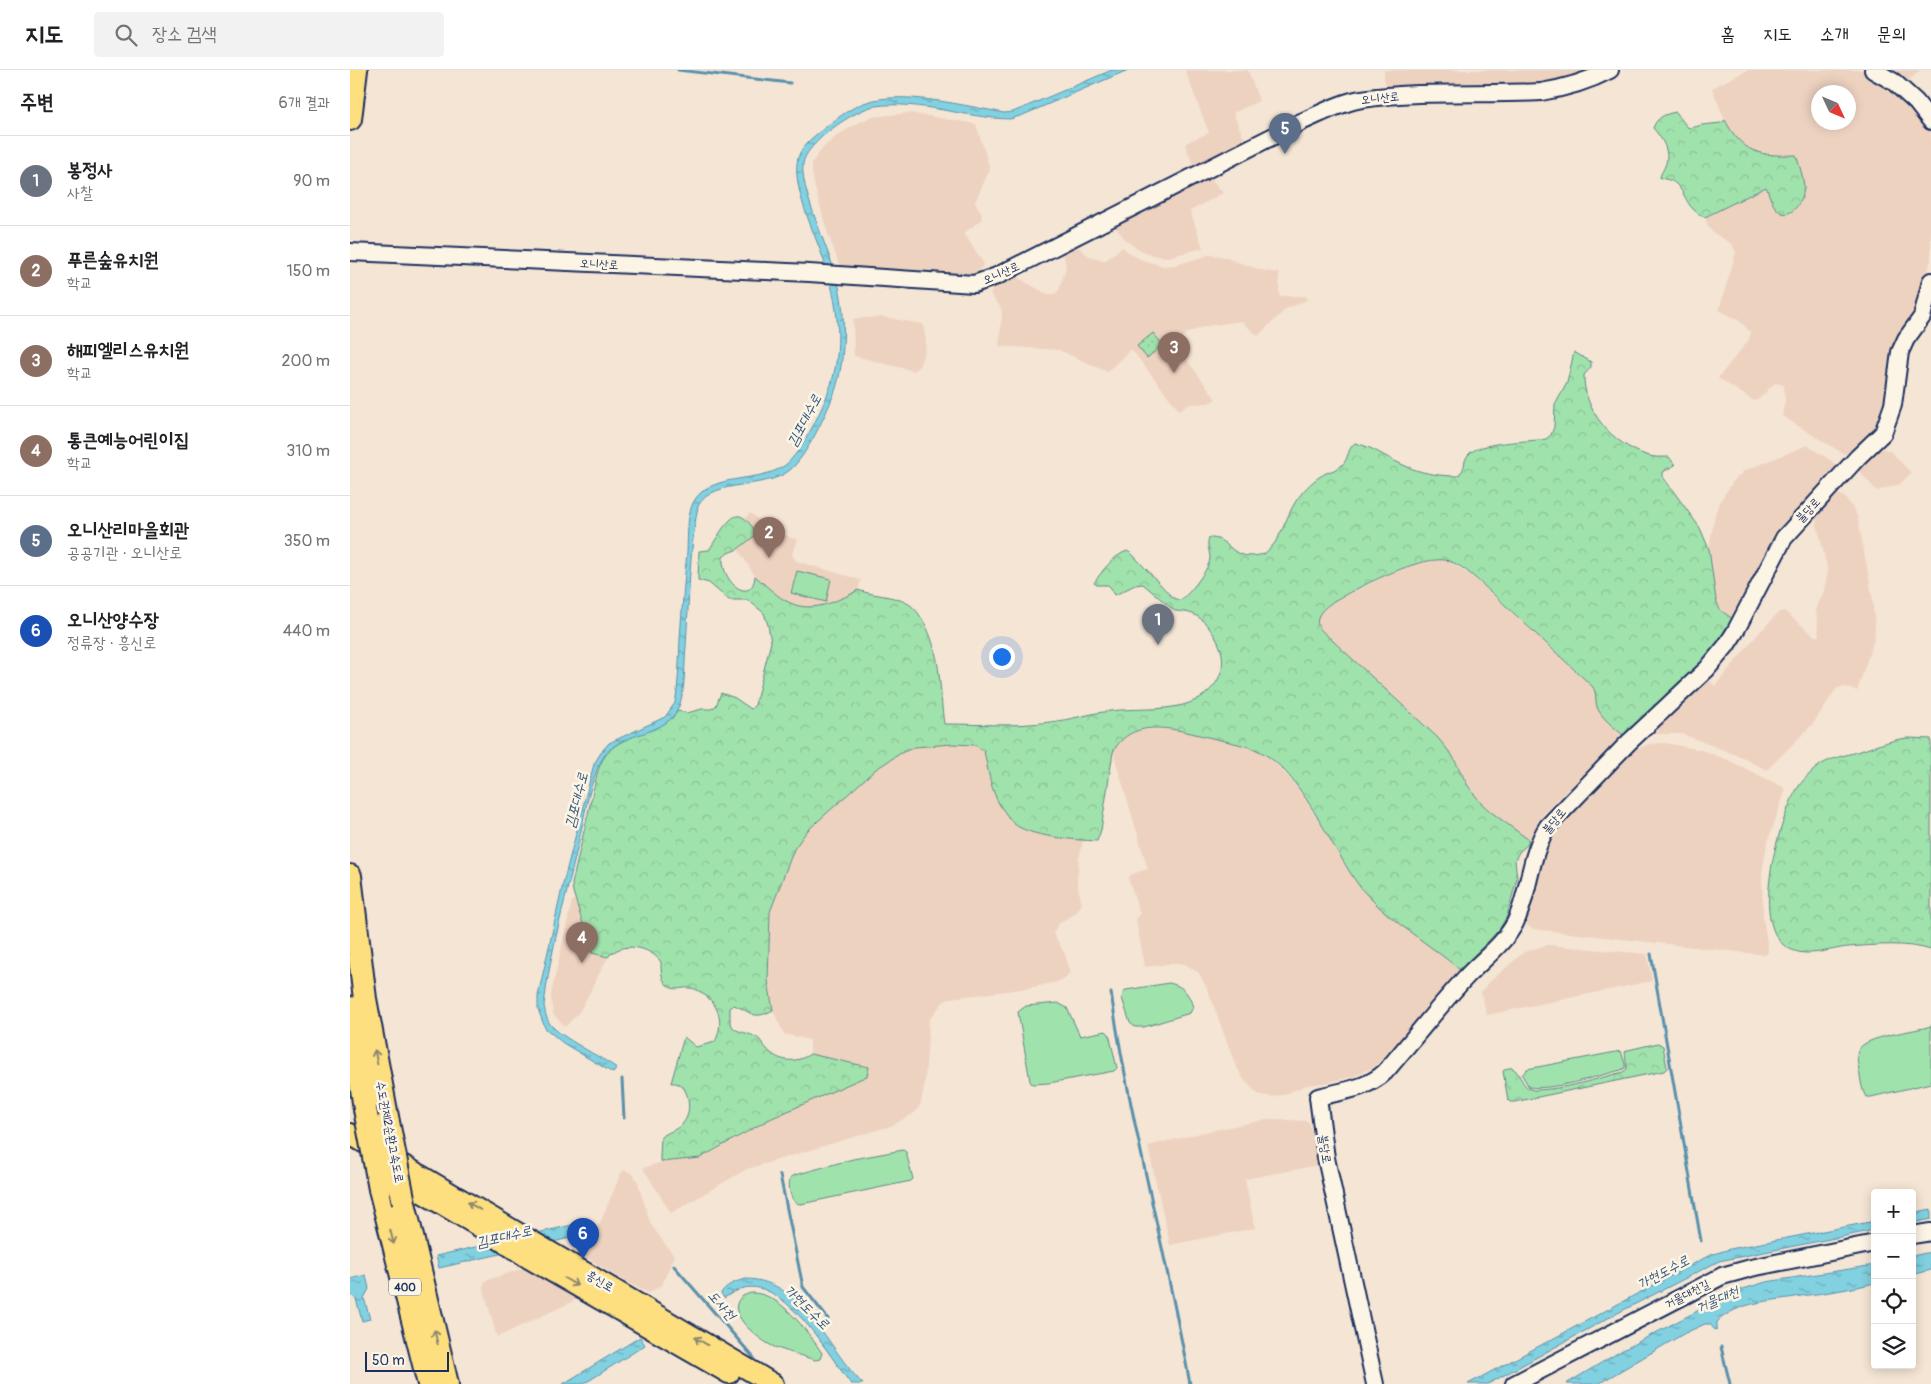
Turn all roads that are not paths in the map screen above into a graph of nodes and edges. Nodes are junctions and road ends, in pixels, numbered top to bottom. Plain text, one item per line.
1 (356, 70) edge
2 (1610, 70) edge
3 (1873, 70) edge
4 (350, 119) edge
5 (1931, 121) edge
6 (350, 252) edge
7 (1931, 281) edge
8 (350, 876) edge
9 (350, 1008) edge
10 (350, 1134) edge
11 (350, 1149) edge
12 (1931, 1232) edge
13 (1916, 1234) edge
14 (1871, 1244) edge
15 (429, 1384) edge
16 (447, 1384) edge
17 (748, 1384) edge
18 (773, 1384) edge
19 (1375, 1384) edge
20 (1514, 1384) edge

1 - 4 highway
2 - 6 street, 오니산로
3 - 5 street
7 - 19 street, 불당로
16 -> 8 highway, 수도권제2순환고속도로 / 400, bridge
9 -> 15 highway, 수도권제2순환고속도로 / 400, bridge
18 -> 10 main road, 흥신로
11 -> 17 main road, 흥신로
12 - 13 street
14 - 20 street, 거물대천길

